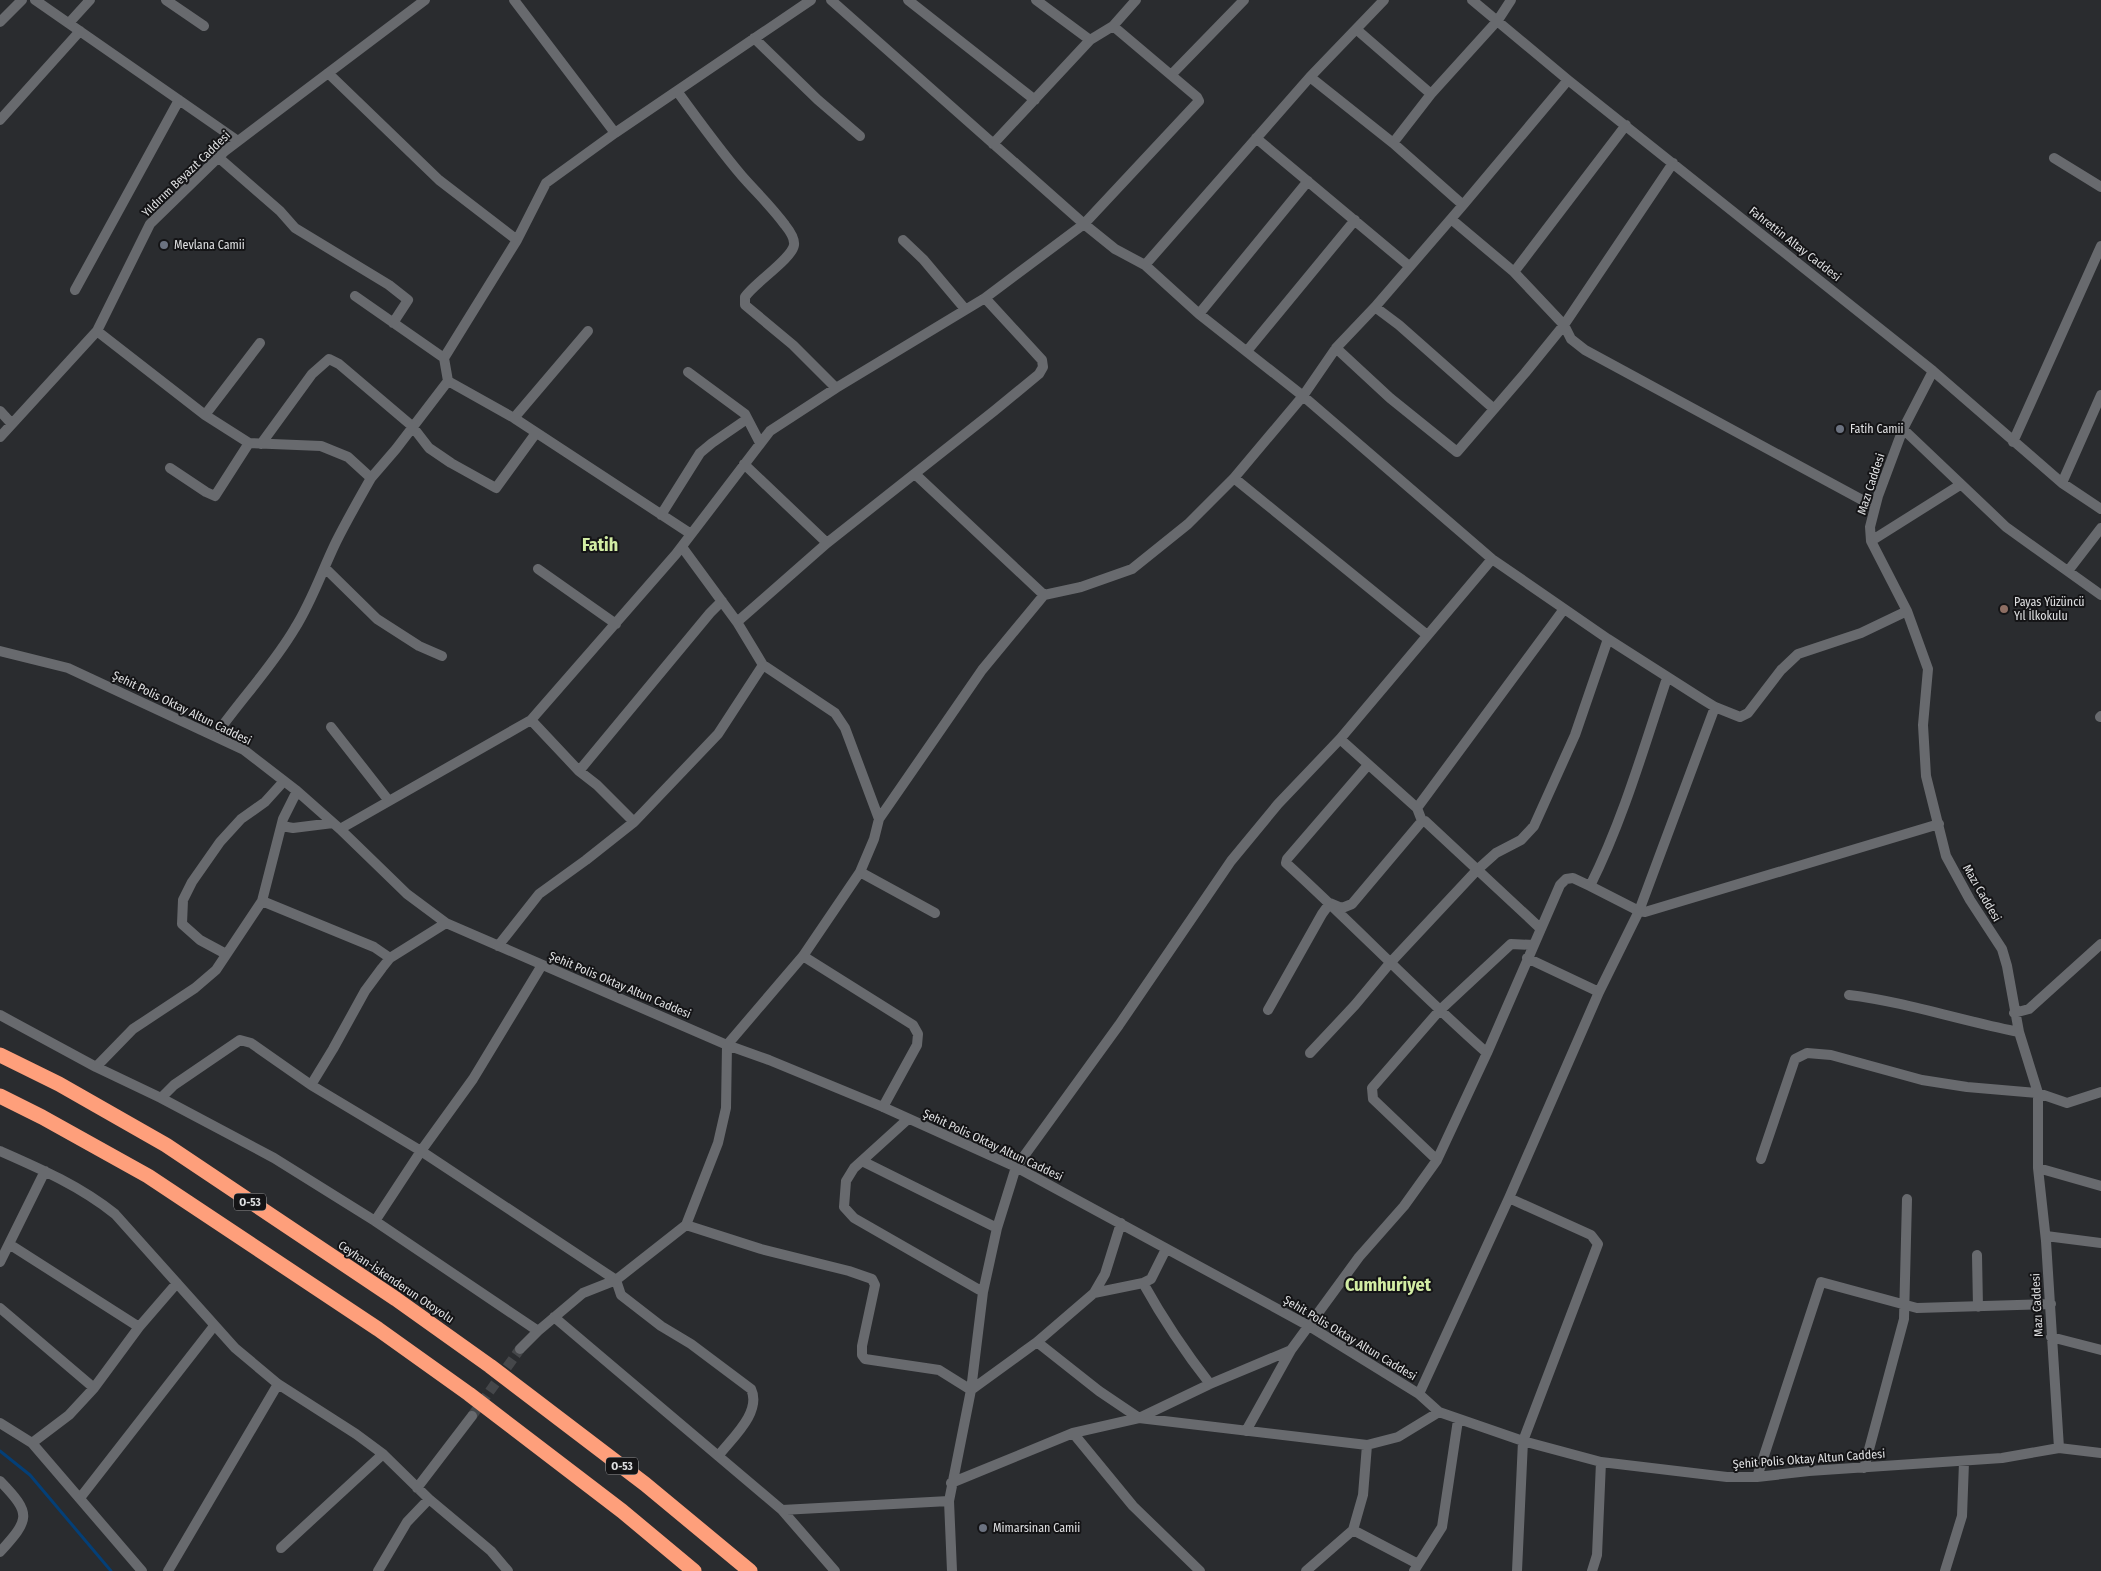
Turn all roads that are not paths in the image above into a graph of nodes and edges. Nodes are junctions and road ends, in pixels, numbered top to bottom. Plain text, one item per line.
1 (22, 0) edge
2 (35, 0) edge
3 (90, 0) edge
4 (166, 0) edge
5 (425, 0) edge
6 (514, 0) edge
7 (811, 0) edge
8 (831, 0) edge
9 (908, 0) edge
10 (1036, 0) edge
11 (1136, 0) edge
12 (1244, 0) edge
13 (1384, 0) edge
14 (1472, 0) edge
15 (1511, 0) edge
16 (1498, 20) junction
17 (0, 22) edge
18 (69, 23) junction
19 (204, 26) dead end
20 (1113, 26) junction
21 (1356, 29) junction
22 (80, 31) junction
23 (754, 38) junction
24 (1090, 40) junction
25 (328, 73) junction
26 (1172, 74) junction
27 (1310, 77) junction
28 (1568, 80) junction
29 (676, 91) junction
30 (1431, 94) junction
31 (179, 100) junction
32 (1035, 100) junction
33 (0, 120) edge
34 (1626, 125) junction
35 (615, 133) junction
36 (860, 136) dead end
37 (1256, 138) junction
38 (238, 141) junction
39 (1393, 142) junction
40 (993, 144) junction
41 (218, 157) junction
42 (2054, 158) dead end
43 (1673, 163) junction
44 (1308, 181) junction
45 (2101, 187) edge
46 (1463, 206) junction
47 (1451, 219) junction
48 (1354, 220) junction
49 (1084, 224) junction
50 (517, 240) junction
51 (903, 240) dead end
52 (2101, 246) edge
53 (1145, 265) junction
54 (1409, 266) junction
55 (1514, 272) junction
56 (75, 290) dead end
57 (355, 296) dead end
58 (985, 298) junction
59 (1375, 307) junction
60 (965, 309) junction
61 (1199, 314) junction
62 (393, 323) junction
63 (1564, 324) junction
64 (97, 331) junction
65 (588, 331) dead end
66 (260, 343) dead end
67 (1336, 348) junction
68 (1247, 351) junction
69 (444, 358) junction
70 (1933, 371) junction
71 (688, 372) dead end
72 (448, 381) junction
73 (836, 388) junction
74 (2101, 395) edge
75 (1303, 396) junction
76 (1494, 409) junction
77 (0, 411) edge
78 (205, 415) junction
79 (514, 418) junction
80 (747, 419) junction
81 (12, 423) junction
82 (412, 426) junction
83 (1903, 429) junction
84 (536, 433) junction
85 (0, 437) edge
86 (2013, 442) junction
87 (250, 443) junction
88 (760, 443) junction
89 (261, 444) junction
90 (744, 464) junction
91 (170, 468) dead end
92 (915, 474) junction
93 (371, 478) junction
94 (1234, 478) junction
95 (2062, 483) junction
96 (1960, 485) junction
97 (1875, 507) junction
98 (2101, 509) edge
99 (661, 515) junction
100 (2101, 528) edge
101 (691, 534) junction
102 (1871, 542) junction
103 (827, 543) junction
104 (682, 547) junction
105 (1492, 559) junction
106 (325, 568) junction
107 (538, 569) dead end
108 (2068, 571) junction
109 (1044, 595) junction
110 (2101, 595) edge
111 (722, 601) junction
112 (1564, 609) junction
113 (1907, 611) junction
114 (737, 622) junction
115 (616, 624) junction
116 (1427, 635) junction
117 (1608, 640) junction
118 (0, 651) edge
119 (442, 656) dead end
120 (763, 665) junction
121 (1667, 678) junction
122 (1715, 707) junction
123 (531, 720) junction
124 (331, 727) dead end
125 (215, 736) junction
126 (1340, 739) junction
127 (1368, 765) junction
128 (579, 771) junction
129 (284, 781) junction
130 (297, 791) junction
131 (389, 802) junction
132 (1417, 808) junction
133 (879, 818) junction
134 (1422, 821) junction
135 (634, 822) junction
136 (1939, 824) junction
137 (282, 826) junction
138 (337, 826) junction
139 (1477, 870) junction
140 (860, 872) junction
141 (1590, 886) junction
142 (262, 901) junction
143 (1330, 903) junction
144 (1639, 911) junction
145 (935, 913) dead end
146 (446, 923) junction
147 (1541, 929) junction
148 (2101, 944) edge
149 (1534, 945) junction
150 (498, 946) junction
151 (226, 954) junction
152 (803, 956) junction
153 (390, 958) junction
154 (1527, 958) junction
155 (1390, 963) junction
156 (542, 965) junction
157 (1599, 992) junction
158 (1849, 995) dead end
159 (1268, 1010) dead end
160 (1439, 1011) junction
161 (2014, 1013) junction
162 (0, 1016) edge
163 (2018, 1032) junction
164 (727, 1045) junction
165 (1310, 1053) dead end
166 (1487, 1053) junction
167 (0, 1055) edge
168 (96, 1067) junction
169 (310, 1085) junction
170 (2101, 1092) edge
171 (2038, 1093) junction
172 (0, 1096) edge
173 (161, 1098) junction
174 (883, 1107) junction
175 (908, 1118) junction
176 (0, 1151) edge
177 (422, 1151) junction
178 (1761, 1159) dead end
179 (1437, 1160) junction
180 (862, 1161) junction
181 (1016, 1167) junction
182 (2038, 1168) junction
183 (44, 1171) junction
184 (2101, 1186) edge
185 (1509, 1198) junction
186 (1907, 1199) dead end
187 (375, 1221) junction
188 (1121, 1223) junction
189 (686, 1225) junction
190 (997, 1228) junction
191 (2046, 1236) junction
192 (2101, 1243) edge
193 (9, 1244) junction
194 (1166, 1249) junction
195 (1977, 1255) dead end
196 (0, 1262) edge
197 (616, 1280) junction
198 (177, 1283) junction
199 (1143, 1283) junction
200 (982, 1292) junction
201 (1094, 1293) junction
202 (1906, 1304) junction
203 (2051, 1304) junction
204 (1978, 1307) junction
205 (0, 1308) edge
206 (554, 1317) junction
207 (214, 1326) junction
208 (1309, 1326) junction
209 (138, 1327) junction
210 (538, 1331) junction
211 (2051, 1337) junction
212 (1037, 1342) junction
213 (520, 1349) tunnel mouth
214 (1291, 1350) junction
215 (2101, 1350) edge
216 (278, 1384) junction
217 (1210, 1384) junction
218 (94, 1388) junction
219 (972, 1390) junction
220 (1419, 1394) junction
221 (1439, 1412) junction
222 (472, 1416) tunnel mouth
223 (1139, 1418) junction
224 (1458, 1420) junction
225 (0, 1423) edge
226 (1246, 1431) junction
227 (1073, 1433) junction
228 (1523, 1441) junction
229 (32, 1443) junction
230 (1367, 1444) junction
231 (2059, 1448) junction
232 (2101, 1453) edge
233 (382, 1454) junction
234 (719, 1455) junction
235 (1601, 1462) junction
236 (1964, 1462) junction
237 (1864, 1468) junction
238 (1757, 1477) junction
239 (0, 1480) edge
240 (951, 1483) junction
241 (418, 1488) junction
242 (80, 1498) junction
243 (429, 1499) junction
244 (949, 1501) junction
245 (782, 1510) junction
246 (1354, 1530) junction
247 (281, 1548) dead end
248 (0, 1552) edge
249 (1416, 1568) edge
250 (142, 1571) edge
251 (168, 1571) edge
252 (378, 1571) edge
253 (508, 1571) edge
254 (694, 1571) edge
255 (750, 1571) edge
256 (835, 1571) edge
257 (952, 1571) edge
258 (1200, 1571) edge
259 (1306, 1571) edge
260 (1517, 1571) edge
261 (1592, 1571) edge
262 (1945, 1571) edge

1 - 17 street
2 - 18 street
3 - 18 street
4 - 19 street
5 - 25 street, Yıldırım Beyazıt Caddesi
6 - 35 street
7 - 23 street
8 - 40 street
9 - 32 street
10 - 24 street
11 - 20 street
12 - 26 street
13 - 21 street
14 - 16 street, Fahrettin Altay Caddesi
15 - 16 street
16 - 28 street, Fahrettin Altay Caddesi
16 - 30 street
18 - 22 street
20 - 24 street
20 - 26 street
21 - 27 street
21 - 30 street
22 - 31 street
22 - 33 street
23 - 29 street
23 - 36 street
24 - 32 street
25 - 38 street, Yıldırım Beyazıt Caddesi
25 - 50 street
26 - 49 street
27 - 37 street
27 - 39 street
28 - 34 street, Fahrettin Altay Caddesi
28 - 46 street
29 - 35 street
29 - 73 street
30 - 39 street
31 - 38 street
31 - 56 street
32 - 40 street
34 - 43 street, Fahrettin Altay Caddesi
34 - 55 street
35 - 50 street
37 - 44 street
37 - 53 street
38 - 41 street, Yıldırım Beyazıt Caddesi
39 - 46 street
40 - 49 street
41 - 62 street
41 - 64 street, Yıldırım Beyazıt Caddesi
42 - 45 street
43 - 63 street
43 - 70 street, Fahrettin Altay Caddesi
44 - 48 street
44 - 61 street
46 - 47 street
47 - 54 street
47 - 55 street
48 - 54 street
48 - 68 street
49 - 53 street
49 - 58 street
50 - 69 street
51 - 60 street
52 - 86 street
53 - 61 street
54 - 59 street
55 - 63 street
57 - 62 street
58 - 60 street
58 - 92 street
59 - 67 street
59 - 76 street
60 - 73 street
61 - 68 street
62 - 69 street
63 - 76 street
63 - 97 street
64 - 78 street
64 - 81 street, Yıldırım Beyazıt Caddesi
65 - 79 street
66 - 78 street
67 - 75 street
67 - 76 street
68 - 75 street
69 - 72 street
70 - 83 street, Mazı Caddesi
70 - 86 street, Fahrettin Altay Caddesi
71 - 80 street
72 - 79 street
72 - 82 street
73 - 88 street
74 - 95 street
75 - 94 street
75 - 105 street
77 - 81 street
78 - 87 street
79 - 84 street
80 - 88 street
80 - 99 street
81 - 85 street, Yıldırım Beyazıt Caddesi
82 - 84 street
82 - 89 street
82 - 93 street
83 - 96 street
83 - 97 street, Mazı Caddesi
84 - 99 street
86 - 95 street, Fahrettin Altay Caddesi
87 - 89 street
87 - 91 street
88 - 90 street
89 - 93 street
90 - 101 street
90 - 103 street
92 - 103 street
92 - 109 street
93 - 106 street
94 - 109 street
94 - 116 street
95 - 98 street, Fahrettin Altay Caddesi
96 - 102 street
96 - 108 street
97 - 102 street, Mazı Caddesi
99 - 101 street
100 - 108 street
101 - 104 street
102 - 113 street, Mazı Caddesi
103 - 114 street
104 - 111 street
104 - 115 street
105 - 112 street
105 - 116 street
106 - 119 street
106 - 125 street
107 - 115 street
108 - 110 street
109 - 133 street
111 - 114 street
111 - 128 street
112 - 117 street
112 - 132 street
113 - 122 street
113 - 136 street, Mazı Caddesi
114 - 120 street
115 - 123 street
116 - 126 street
117 - 121 street
117 - 139 street
118 - 125 street, Şehit Polis Oktay Altun Caddesi
120 - 133 street
120 - 135 street
121 - 122 street
121 - 141 street
122 - 144 street
123 - 128 street
123 - 131 street
124 - 131 street
125 - 129 street, Şehit Polis Oktay Altun Caddesi
126 - 127 street
126 - 181 street
127 - 132 street
127 - 143 street
128 - 135 street
129 - 130 street, Şehit Polis Oktay Altun Caddesi
129 - 151 street
130 - 137 street
130 - 138 street, Şehit Polis Oktay Altun Caddesi
131 - 138 street
132 - 134 street
133 - 140 street
134 - 139 street
134 - 143 street
135 - 150 street
136 - 144 street
136 - 161 street, Mazı Caddesi
137 - 138 street
137 - 142 street
138 - 146 street, Şehit Polis Oktay Altun Caddesi
139 - 147 street
139 - 155 street
140 - 145 street
140 - 152 street
141 - 144 street
141 - 147 street
142 - 151 street
142 - 153 street
143 - 155 street
143 - 159 street
144 - 157 street
146 - 150 street, Şehit Polis Oktay Altun Caddesi
146 - 153 street
147 - 149 street
148 - 161 street
149 - 154 street
149 - 160 street
150 - 156 street, Şehit Polis Oktay Altun Caddesi
151 - 168 street
152 - 164 street
152 - 174 street
153 - 169 street
154 - 157 street
154 - 166 street
155 - 160 street
155 - 165 street
156 - 164 street, Şehit Polis Oktay Altun Caddesi
156 - 177 street
157 - 185 street
158 - 163 street
160 - 166 street
160 - 179 street
161 - 163 street, Mazı Caddesi
162 - 168 street
163 - 171 street, Mazı Caddesi
164 - 174 street, Şehit Polis Oktay Altun Caddesi
164 - 189 street
166 - 179 street
167 - 255 highway, Ceyhan-İskenderun Otoyolu / O-53
168 - 173 street
169 - 173 street
169 - 177 street
170 - 171 street
171 - 178 street
171 - 182 street, Mazı Caddesi
172 - 254 highway
173 - 187 street
174 - 175 street, Şehit Polis Oktay Altun Caddesi
175 - 180 street
175 - 181 street, Şehit Polis Oktay Altun Caddesi
176 - 183 street
177 - 187 street
177 - 197 street
179 - 208 street
180 - 190 street
180 - 200 street
181 - 188 street, Şehit Polis Oktay Altun Caddesi
181 - 190 street
182 - 184 street
182 - 191 street, Mazı Caddesi
183 - 193 street
183 - 198 street
185 - 220 street
185 - 228 street
186 - 202 street
187 - 210 street
188 - 194 street, Şehit Polis Oktay Altun Caddesi
188 - 201 street
189 - 197 street
189 - 219 street
190 - 200 street
191 - 192 street
191 - 203 street, Mazı Caddesi
193 - 196 street
193 - 209 street
194 - 199 street
194 - 208 street, Şehit Polis Oktay Altun Caddesi
195 - 204 street
197 - 206 street
197 - 234 street
198 - 207 street
198 - 209 street
199 - 201 street
199 - 217 street
200 - 219 street
201 - 212 street
202 - 204 street
202 - 237 street
202 - 238 street
203 - 204 street
203 - 211 street, Mazı Caddesi
205 - 218 street
206 - 210 street
206 - 234 street
207 - 216 street
207 - 242 street
208 - 214 street
208 - 220 street, Şehit Polis Oktay Altun Caddesi
209 - 218 street
210 - 213 street
211 - 215 street
211 - 231 street, Mazı Caddesi
212 - 219 street
212 - 223 street
214 - 217 street
214 - 226 street
216 - 233 street
216 - 251 street
217 - 223 street
218 - 229 street
219 - 240 street
220 - 221 street, Şehit Polis Oktay Altun Caddesi
221 - 224 street, Şehit Polis Oktay Altun Caddesi
221 - 230 street
222 - 241 street
223 - 226 street
223 - 227 street
224 - 228 street, Şehit Polis Oktay Altun Caddesi
224 - 249 street
225 - 229 street
226 - 230 street
227 - 240 street
227 - 258 street
228 - 235 street, Şehit Polis Oktay Altun Caddesi
228 - 260 street
229 - 242 street
230 - 246 street
231 - 232 street, Şehit Polis Oktay Altun Caddesi
231 - 236 street, Şehit Polis Oktay Altun Caddesi
233 - 241 street
233 - 247 street
234 - 245 street
235 - 238 street, Şehit Polis Oktay Altun Caddesi
235 - 261 street
236 - 237 street, Şehit Polis Oktay Altun Caddesi
236 - 262 street
237 - 238 street, Şehit Polis Oktay Altun Caddesi
239 - 248 street
240 - 244 street
241 - 243 street
242 - 250 street
243 - 252 street
243 - 253 street
244 - 245 street
244 - 257 street
245 - 256 street
246 - 249 street
246 - 259 street

